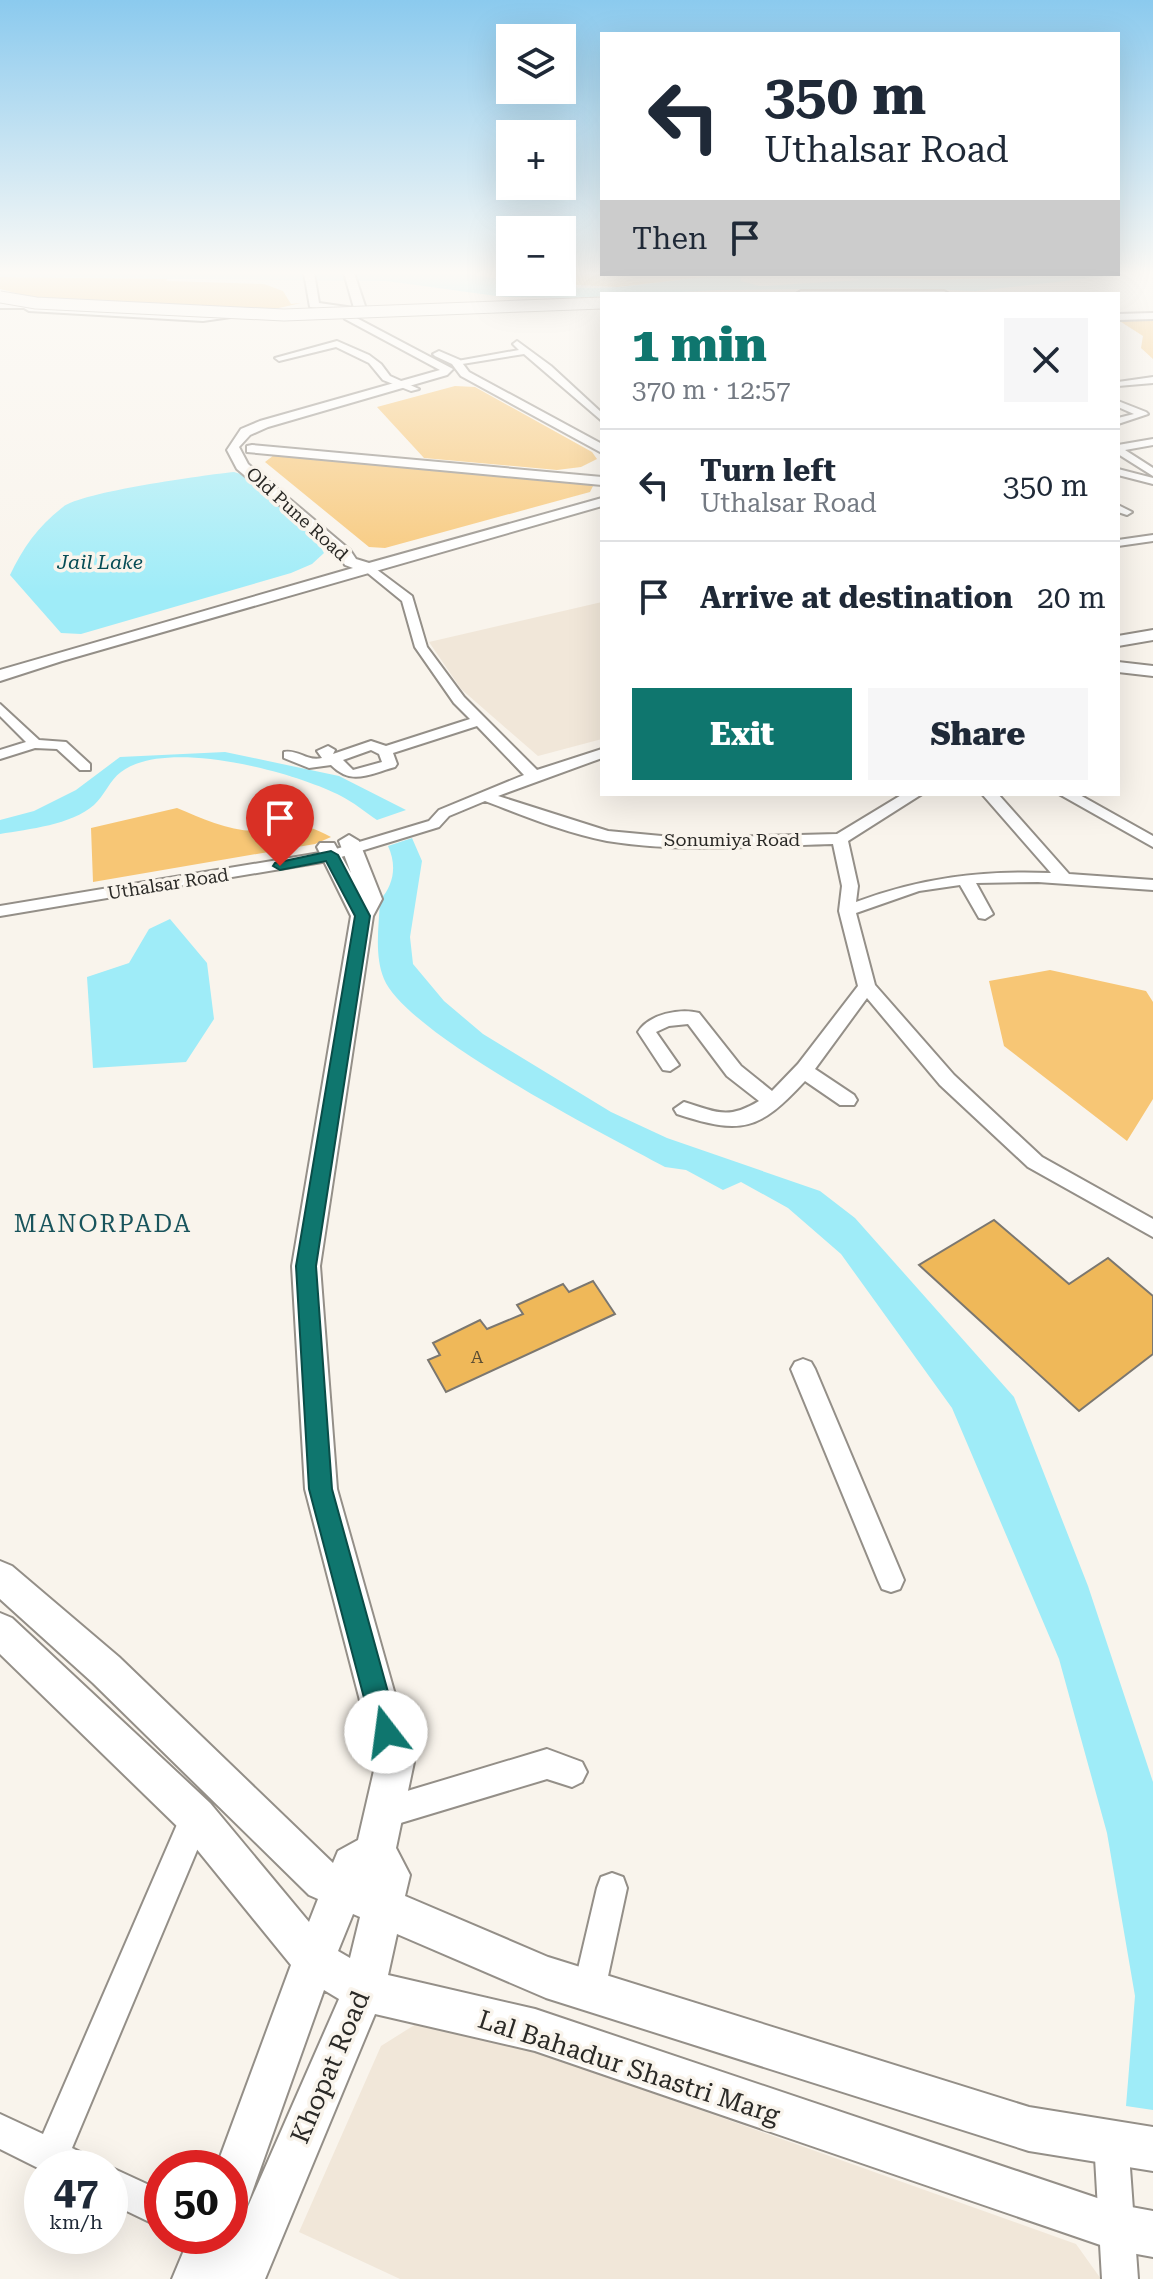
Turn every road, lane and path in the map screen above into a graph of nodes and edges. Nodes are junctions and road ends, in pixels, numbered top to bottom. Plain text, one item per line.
1 (389, 379) edge
2 (427, 379) edge
3 (442, 379) edge
4 (475, 379) edge
5 (558, 379) edge
6 (1153, 380) edge
7 (1120, 383) edge
8 (409, 387) junction
9 (1120, 405) edge
10 (1145, 414) edge
11 (600, 416) edge
12 (1120, 420) edge
13 (1153, 422) edge
14 (1120, 433) edge
15 (1153, 442) edge
16 (1138, 445) junction
17 (244, 447) junction
18 (600, 448) edge
19 (1120, 449) edge
20 (1120, 451) edge
21 (1120, 472) edge
22 (1150, 477) edge
23 (599, 479) edge
24 (1131, 484) dead end
25 (600, 495) edge
26 (600, 503) edge
27 (1153, 538) edge
28 (1124, 542) edge
29 (1153, 555) edge
30 (350, 562) junction
31 (369, 563) junction
32 (101, 632) junction
33 (1153, 635) edge
34 (1120, 642) edge
35 (1120, 642) edge
36 (1153, 644) edge
37 (0, 660) edge
38 (1120, 667) edge
39 (0, 668) edge
40 (1153, 671) edge
41 (0, 676) edge
42 (0, 708) edge
43 (480, 721) junction
44 (410, 743) junction
45 (34, 744) junction
46 (385, 751) dead end
47 (600, 754) edge
48 (0, 755) edge
49 (289, 755) dead end
50 (85, 767) dead end
51 (534, 776) junction
52 (911, 796) edge
53 (992, 796) edge
54 (1071, 796) edge
55 (487, 797) junction
56 (840, 839) junction
57 (1153, 842) edge
58 (340, 848) junction
59 (1064, 878) junction
60 (966, 880) junction
61 (1153, 885) edge
62 (51, 899) junction
63 (0, 903) edge
64 (0, 911) edge
65 (847, 911) junction
66 (985, 914) dead end
67 (867, 986) junction
68 (670, 1065) dead end
69 (804, 1071) junction
70 (847, 1100) dead end
71 (773, 1102) junction
72 (684, 1109) dead end
73 (1153, 1229) edge
74 (803, 1369) dead end
75 (0, 1577) edge
76 (891, 1580) dead end
77 (0, 1630) edge
78 (572, 1772) dead end
79 (384, 1813) junction
80 (196, 1817) junction
81 (375, 1852) junction
82 (612, 1888) dead end
83 (342, 1889) junction
84 (383, 1906) junction
85 (314, 1960) junction
86 (364, 1990) junction
87 (589, 1990) junction
88 (0, 2131) edge
89 (1111, 2140) junction
90 (1153, 2149) edge
91 (39, 2150) edge
92 (68, 2150) edge
93 (246, 2150) edge
94 (1134, 2231) edge
95 (206, 2254) edge
96 (196, 2279) edge
97 (241, 2279) edge
98 (1120, 2279) edge

1 - 8 street
2 - 8 main road
3 - 8 main road
4 - 18 main road
5 - 11 street
6 - 7 street
8 - 17 main road
9 - 10 street
10 - 12 street
10 - 13 street
14 - 16 street
15 - 16 street
16 - 19 street
17 - 23 main road
17 - 30 main road, Old Pune Road
17 - 31 main road
20 - 22 street
21 - 22 street
22 - 24 street
25 - 31 main road
26 - 31 main road
27 - 28 street
28 - 29 street
30 - 31 main road, Old Pune Road
30 - 32 main road
31 - 41 main road
31 - 43 street
32 - 37 main road
32 - 39 main road
33 - 34 main road
35 - 36 main road
38 - 40 main road
42 - 45 street
43 - 44 street
43 - 51 street
44 - 46 street
44 - 49 street
45 - 48 street
45 - 50 street
47 - 51 street, Uthalsar Road
51 - 55 street, Uthalsar Road
52 - 56 street
53 - 59 street
54 - 57 street
55 - 56 street, Sonumiya Road
55 - 58 street, Uthalsar Road
56 - 65 street
58 - 62 street, Uthalsar Road
58 - 79 main road
59 - 60 street
59 - 61 street
60 - 65 street
60 - 66 street
62 - 63 street
62 - 64 street, Uthalsar Road
65 - 67 street
67 - 69 street
67 - 73 street
68 - 71 street
69 - 70 street
69 - 71 street
71 - 72 street
74 - 76 street
75 - 83 main road
77 - 80 main road, Lal Bahadur Shastri Marg
78 - 79 street
79 - 81 main road
80 - 85 main road, Lal Bahadur Shastri Marg
80 - 92 street
81 - 83 main road, Khopat Road
81 - 84 main road, Khopat Road
82 - 87 street
83 - 84 main road
83 - 85 main road, Khopat Road
84 - 86 main road, Khopat Road
84 - 87 main road
85 - 86 main road, Lal Bahadur Shastri Marg
85 - 93 main road, Khopat Road
86 - 94 main road, Lal Bahadur Shastri Marg
86 - 97 main road, Khopat Road
87 - 89 main road
88 - 91 street
89 - 90 main road
89 - 94 street
94 - 98 street
95 - 96 main road

